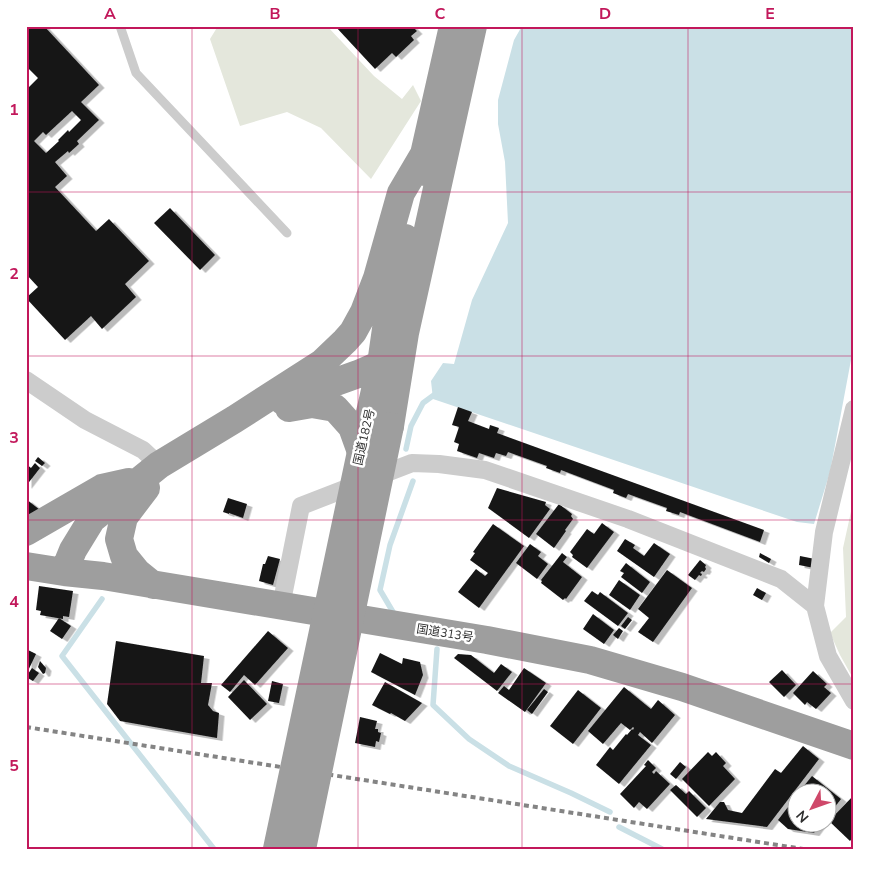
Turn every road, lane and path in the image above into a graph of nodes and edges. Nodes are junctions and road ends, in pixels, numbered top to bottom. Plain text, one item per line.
1 (120, 26) edge
2 (453, 26) edge
3 (473, 26) edge
4 (424, 154) junction
5 (287, 233) dead end
6 (390, 366) junction
7 (26, 380) edge
8 (854, 409) edge
9 (235, 418) junction
10 (361, 452) junction
11 (150, 472) junction
12 (26, 532) edge
13 (26, 566) edge
14 (64, 572) junction
15 (153, 585) junction
16 (281, 606) junction
17 (814, 606) junction
18 (854, 701) edge
19 (854, 746) edge
20 (277, 849) edge
21 (302, 849) edge

1 - 5 lane
2 - 4 highway, 国道182号
3 - 6 highway, 国道182号
4 - 6 highway, 国道182号
4 - 9 highway
6 - 9 highway
6 - 10 highway, 国道182号
6 - 21 highway, 国道182号, bridge
7 - 11 street
8 - 17 street
9 - 10 highway
9 - 11 highway
10 - 20 highway, 国道182号, bridge
11 - 12 highway
11 - 14 highway
11 - 15 highway
13 - 14 highway, 国道313号
14 - 15 highway, 国道313号
15 - 16 highway, 国道313号
16 - 17 street
16 - 19 highway, 国道313号
17 - 18 street

